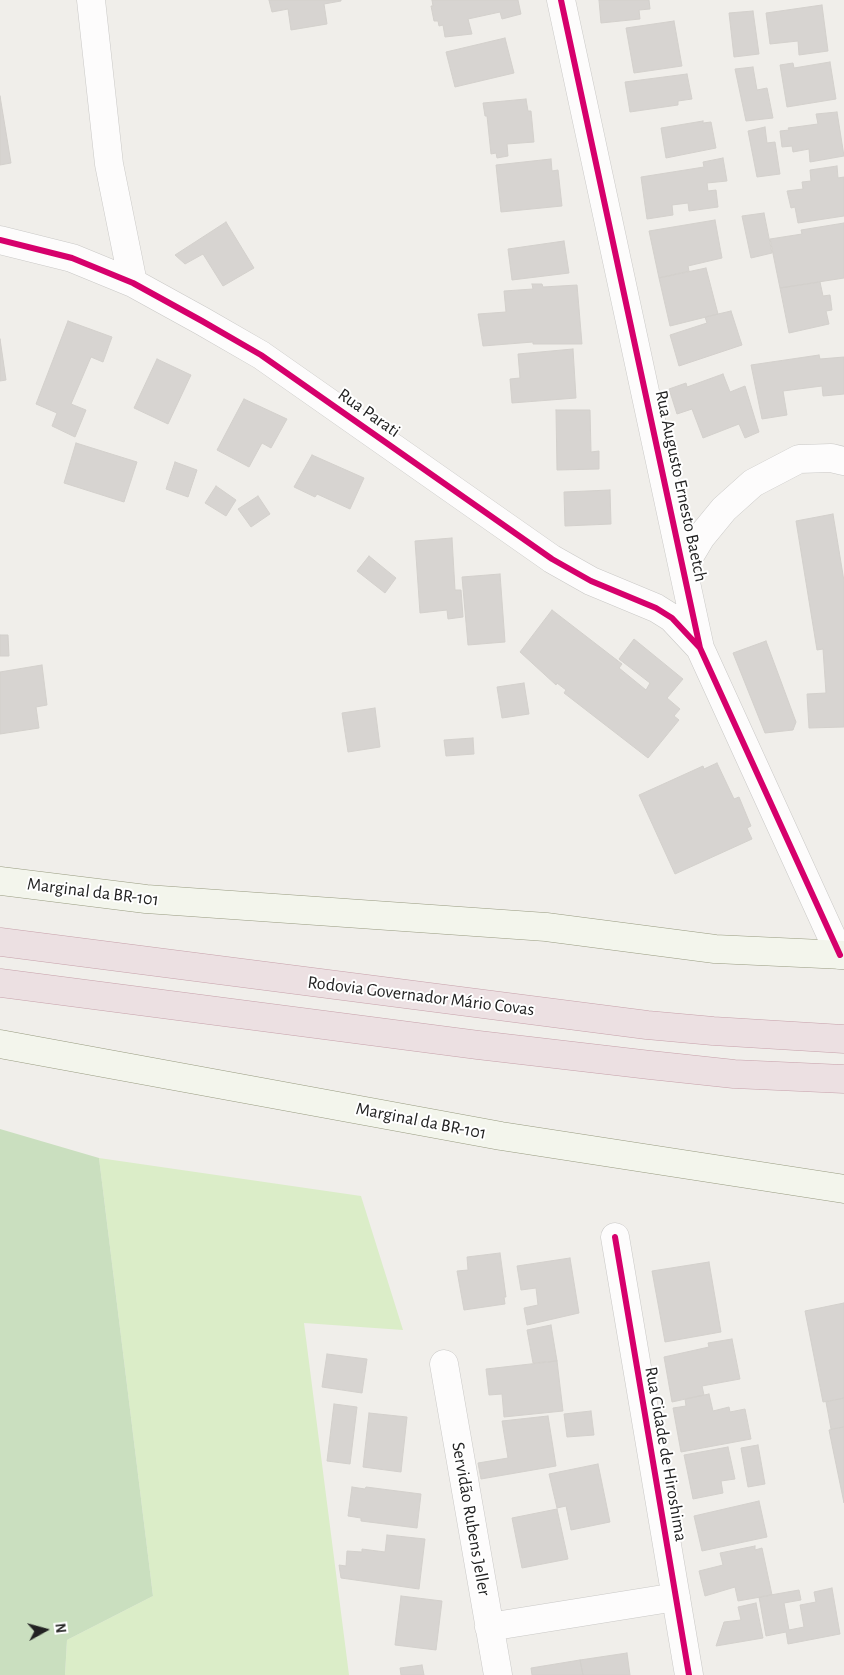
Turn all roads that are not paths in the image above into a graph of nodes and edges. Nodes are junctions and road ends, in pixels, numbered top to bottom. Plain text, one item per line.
1 (91, 0) edge
2 (561, 0) edge
3 (0, 240) edge
4 (133, 283) junction
5 (844, 461) edge
6 (683, 567) junction
7 (700, 648) junction
8 (0, 881) edge
9 (0, 942) edge
10 (842, 955) edge
11 (0, 983) edge
12 (844, 1039) edge
13 (0, 1044) edge
14 (844, 1079) edge
15 (844, 1189) edge
16 (615, 1237) dead end
17 (444, 1364) dead end
18 (676, 1597) junction
19 (489, 1627) junction
20 (498, 1675) edge
21 (689, 1675) edge

1 - 4 street
2 - 6 street, Rua Augusto Ernesto Baetch
3 - 4 street, Rua Parati
4 - 7 street, Rua Parati
5 - 6 street
6 - 7 street, Rua Augusto Ernesto Baetch
7 - 10 street, Rua Augusto Ernesto Baetch
8 - 10 main road, Marginal da BR-101
9 - 12 highway, Rodovia Governador Mário Covas
11 - 14 highway
13 - 15 main road, Marginal da BR-101
16 - 18 street, Rua Cidade de Hiroshima
17 - 19 street, Servidão Rubens Jeller
18 - 19 street
18 - 21 street, Rua Cidade de Hiroshima
19 - 20 street, Servidão Rubens Jeller

